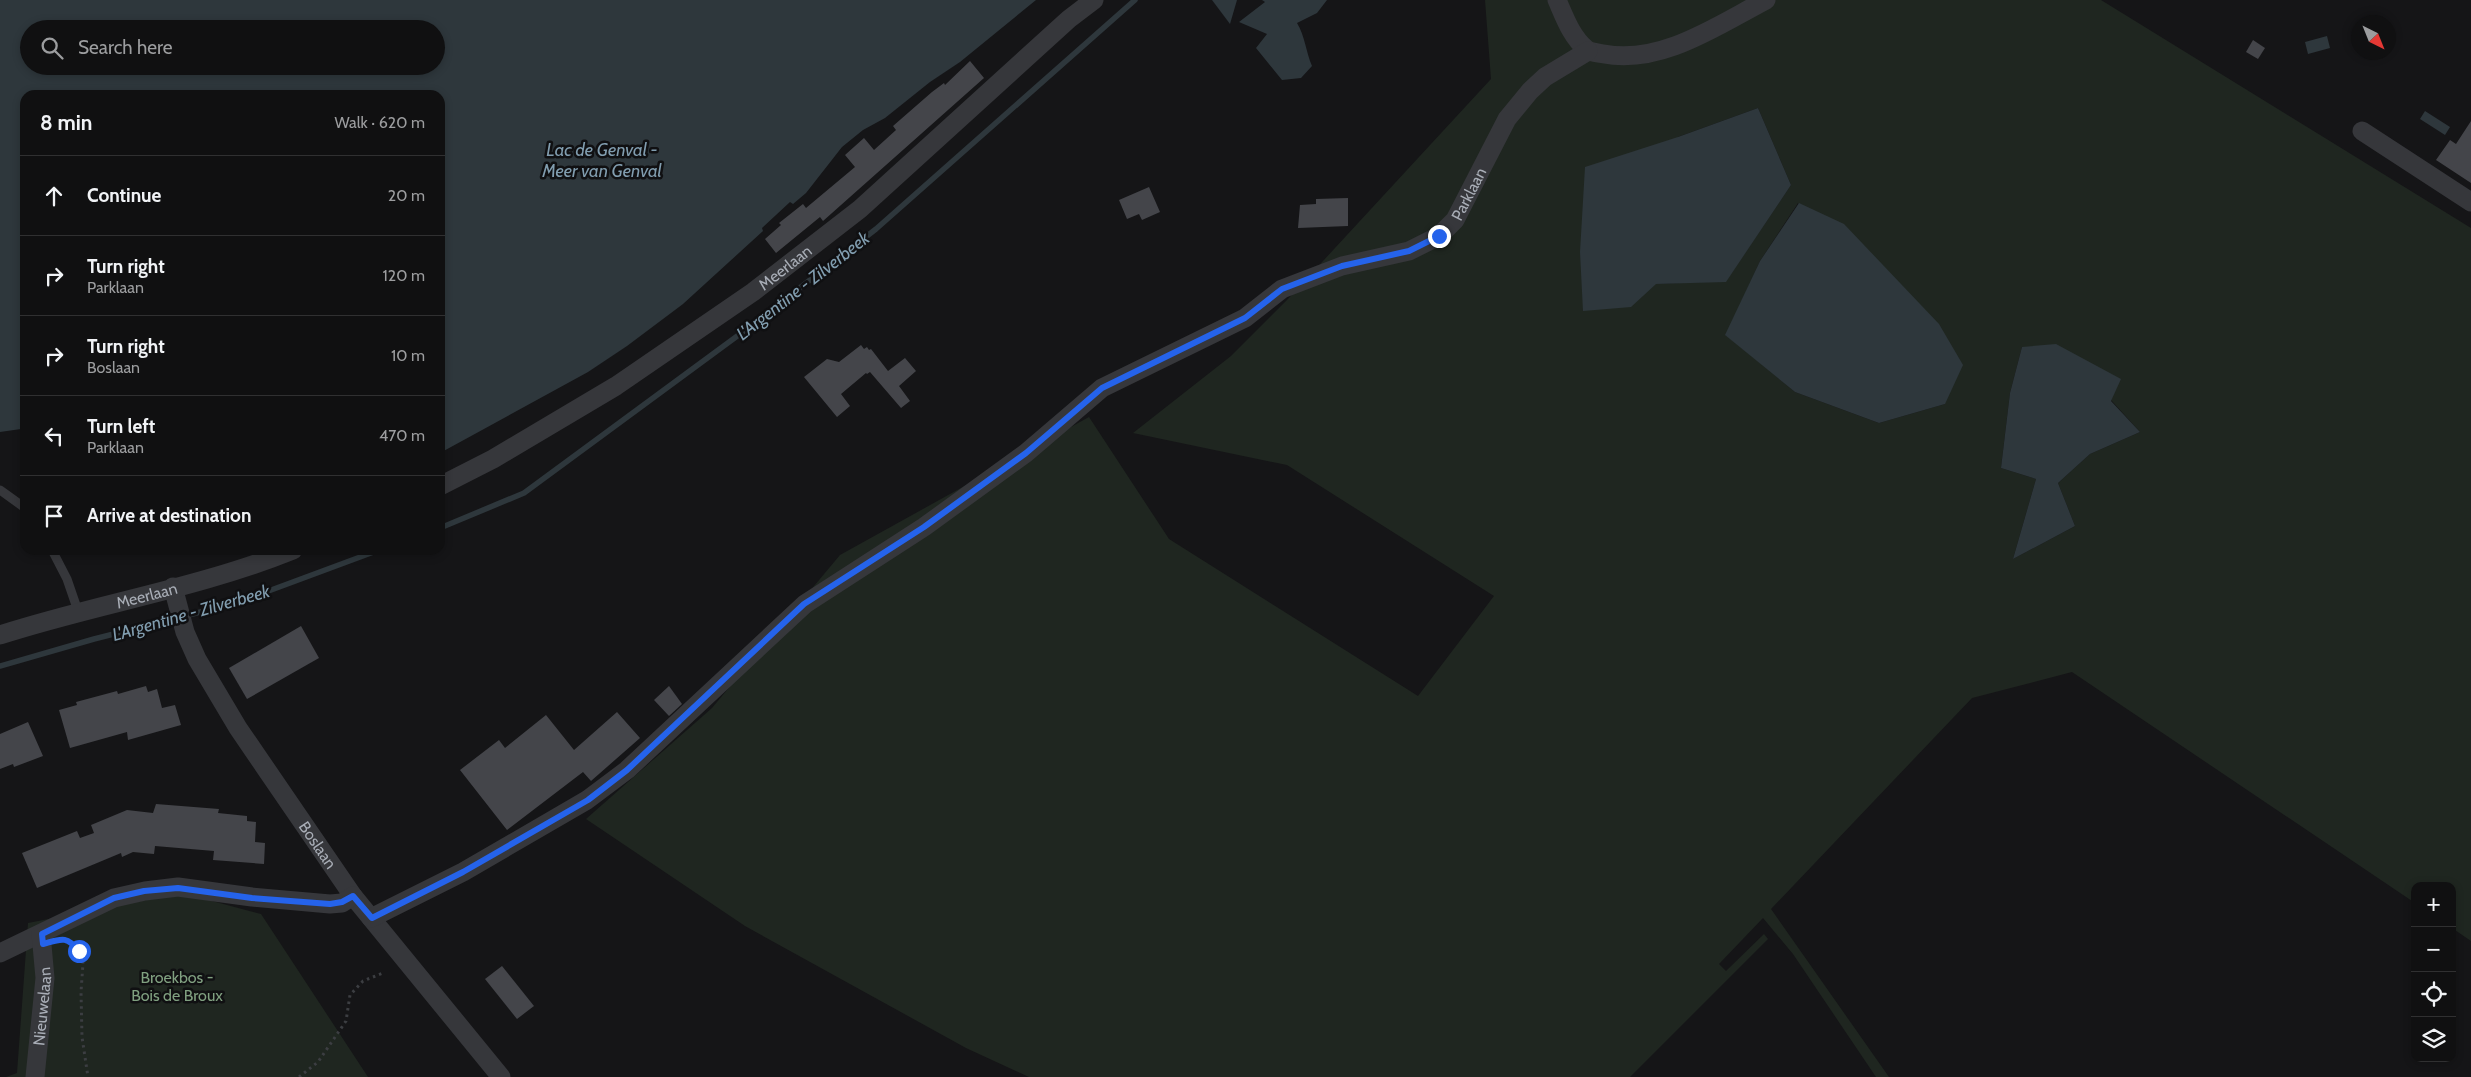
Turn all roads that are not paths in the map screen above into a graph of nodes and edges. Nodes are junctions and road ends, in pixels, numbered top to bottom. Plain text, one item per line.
1 (1094, 0) edge
2 (1557, 0) edge
3 (1766, 0) edge
4 (1588, 51) junction
5 (2362, 131) dead end
6 (2471, 202) edge
7 (445, 483) edge
8 (0, 490) edge
9 (20, 504) edge
10 (54, 555) edge
11 (279, 555) edge
12 (173, 588) junction
13 (78, 611) junction
14 (0, 634) edge
15 (353, 896) junction
16 (372, 918) junction
17 (42, 939) junction
18 (0, 953) edge
19 (35, 1077) edge
20 (501, 1077) edge

1 - 7 street, Meerlaan
2 - 4 street
3 - 4 street
4 - 16 street, Parklaan
5 - 6 street
8 - 9 lane
10 - 13 lane
11 - 12 street, Meerlaan
12 - 13 street, Meerlaan
12 - 15 street, Boslaan
13 - 14 street, Meerlaan
15 - 16 street, Boslaan
15 - 17 street
16 - 20 street, Boslaan
17 - 18 street
17 - 19 street, Nieuwelaan

